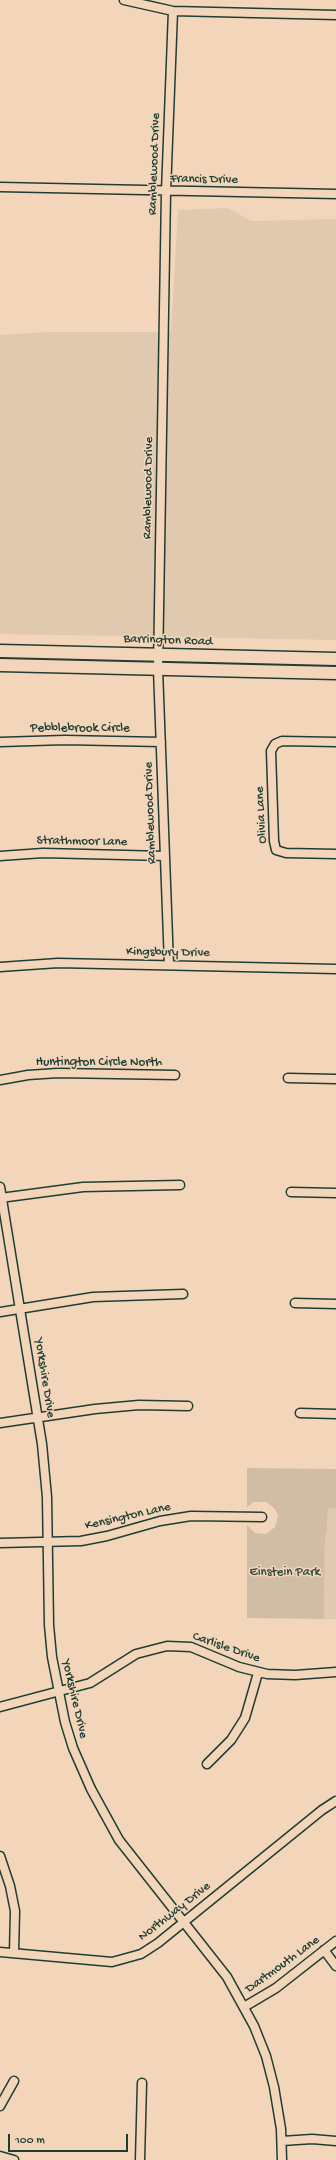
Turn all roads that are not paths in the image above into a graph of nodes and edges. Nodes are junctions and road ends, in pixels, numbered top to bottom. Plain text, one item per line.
1 (124, 0) edge
2 (173, 11) junction
3 (336, 15) edge
4 (0, 187) edge
5 (166, 192) junction
6 (336, 194) edge
7 (0, 651) edge
8 (158, 654) junction
9 (336, 659) edge
10 (0, 666) edge
11 (158, 669) junction
12 (336, 673) edge
13 (0, 742) edge
14 (161, 742) junction
15 (336, 742) edge
16 (336, 854) edge
17 (0, 856) edge
18 (165, 856) junction
19 (169, 965) junction
20 (0, 968) edge
21 (336, 969) edge
22 (174, 1075) dead end
23 (288, 1078) dead end
24 (336, 1079) edge
25 (0, 1080) edge
26 (180, 1185) dead end
27 (0, 1187) edge
28 (291, 1192) dead end
29 (336, 1193) edge
30 (1, 1198) edge
31 (183, 1294) dead end
32 (295, 1303) dead end
33 (336, 1304) edge
34 (21, 1308) junction
35 (0, 1312) edge
36 (188, 1406) dead end
37 (300, 1413) dead end
38 (336, 1414) edge
39 (38, 1417) junction
40 (0, 1423) edge
41 (262, 1517) dead end
42 (0, 1543) edge
43 (48, 1543) junction
44 (258, 1672) junction
45 (336, 1672) edge
46 (58, 1692) junction
47 (0, 1707) edge
48 (207, 1764) dead end
49 (336, 1801) edge
50 (0, 1856) edge
51 (184, 1922) junction
52 (336, 1940) edge
53 (324, 1950) junction
54 (0, 1952) edge
55 (14, 1953) junction
56 (336, 1966) edge
57 (244, 2007) junction
58 (14, 2081) dead end
59 (142, 2083) dead end
60 (0, 2106) edge
61 (282, 2141) junction
62 (336, 2141) edge
63 (0, 2156) edge
64 (14, 2160) edge
65 (140, 2160) edge
66 (282, 2160) edge

1 - 2 street
2 - 3 street
2 - 5 street, Ramblewood Drive
4 - 5 street, Francis Drive
5 - 6 street, Francis Drive
5 - 8 street, Ramblewood Drive
7 - 8 main road, Barrington Road
8 - 9 main road, Barrington Road
8 - 11 street, Ramblewood Drive
10 - 11 main road
11 - 12 main road
11 - 14 street, Ramblewood Drive
13 - 14 street, Pebblebrook Circle
14 - 18 street, Ramblewood Drive
15 - 16 street, Olivia Lane
17 - 18 street, Strathmoor Lane
18 - 19 street, Ramblewood Drive
19 - 20 street, Kingsbury Drive
19 - 21 street, Kingsbury Drive
22 - 25 street, Huntington Circle North
23 - 24 street
26 - 30 street
27 - 30 street, Yorkshire Drive
28 - 29 street
30 - 34 street, Yorkshire Drive
31 - 34 street
32 - 33 street
34 - 35 street
34 - 39 street, Yorkshire Drive
36 - 39 street
37 - 38 street
39 - 40 street
39 - 43 street, Yorkshire Drive
41 - 43 street, Kensington Lane
42 - 43 street, Kensington Lane
43 - 46 street, Yorkshire Drive
44 - 45 street, Carlisle Drive
44 - 46 street, Carlisle Drive
44 - 48 street
46 - 47 street, Carlisle Drive
46 - 51 street, Yorkshire Drive
49 - 51 street, Northway Drive
50 - 55 street
51 - 55 street, Northway Drive
51 - 57 street, Yorkshire Drive
52 - 53 street, Dartmouth Lane
53 - 56 street
53 - 57 street, Dartmouth Lane
54 - 55 street, Northway Drive
57 - 61 street, Yorkshire Drive
58 - 60 street
59 - 65 street
61 - 62 street
61 - 66 street, Yorkshire Drive
63 - 64 street

